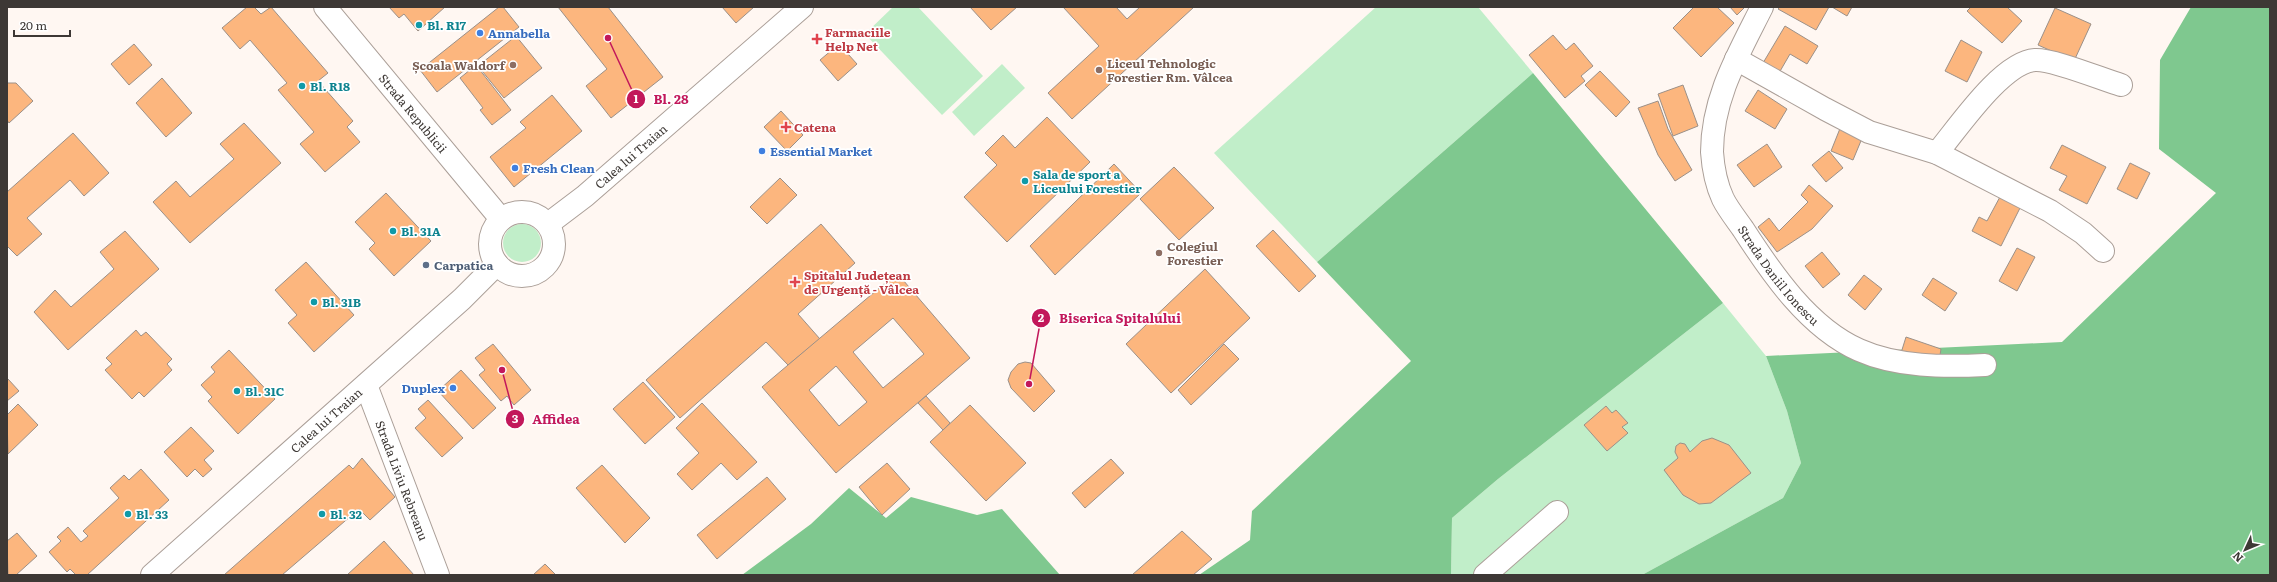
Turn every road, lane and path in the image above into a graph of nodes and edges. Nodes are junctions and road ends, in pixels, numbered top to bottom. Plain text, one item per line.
1 (325, 7) edge
2 (802, 7) edge
3 (1762, 7) edge
4 (1736, 59) junction
5 (2121, 85) dead end
6 (1937, 154) junction
7 (501, 219) junction
8 (548, 224) junction
9 (2103, 251) dead end
10 (497, 264) junction
11 (1984, 366) dead end
12 (366, 386) junction
13 (1557, 512) dead end
14 (152, 575) edge
15 (438, 575) edge
16 (1485, 575) edge

1 - 7 street, Strada Republicii
2 - 8 street, Calea lui Traian
3 - 4 street, Strada Daniil Ionescu
4 - 6 street
4 - 11 street, Strada Daniil Ionescu
5 - 6 street
6 - 9 street
7 - 8 street
7 - 10 street
8 - 10 street
10 - 12 street, Calea lui Traian
12 - 14 street, Calea lui Traian
12 - 15 street, Strada Liviu Rebreanu
13 - 16 street

